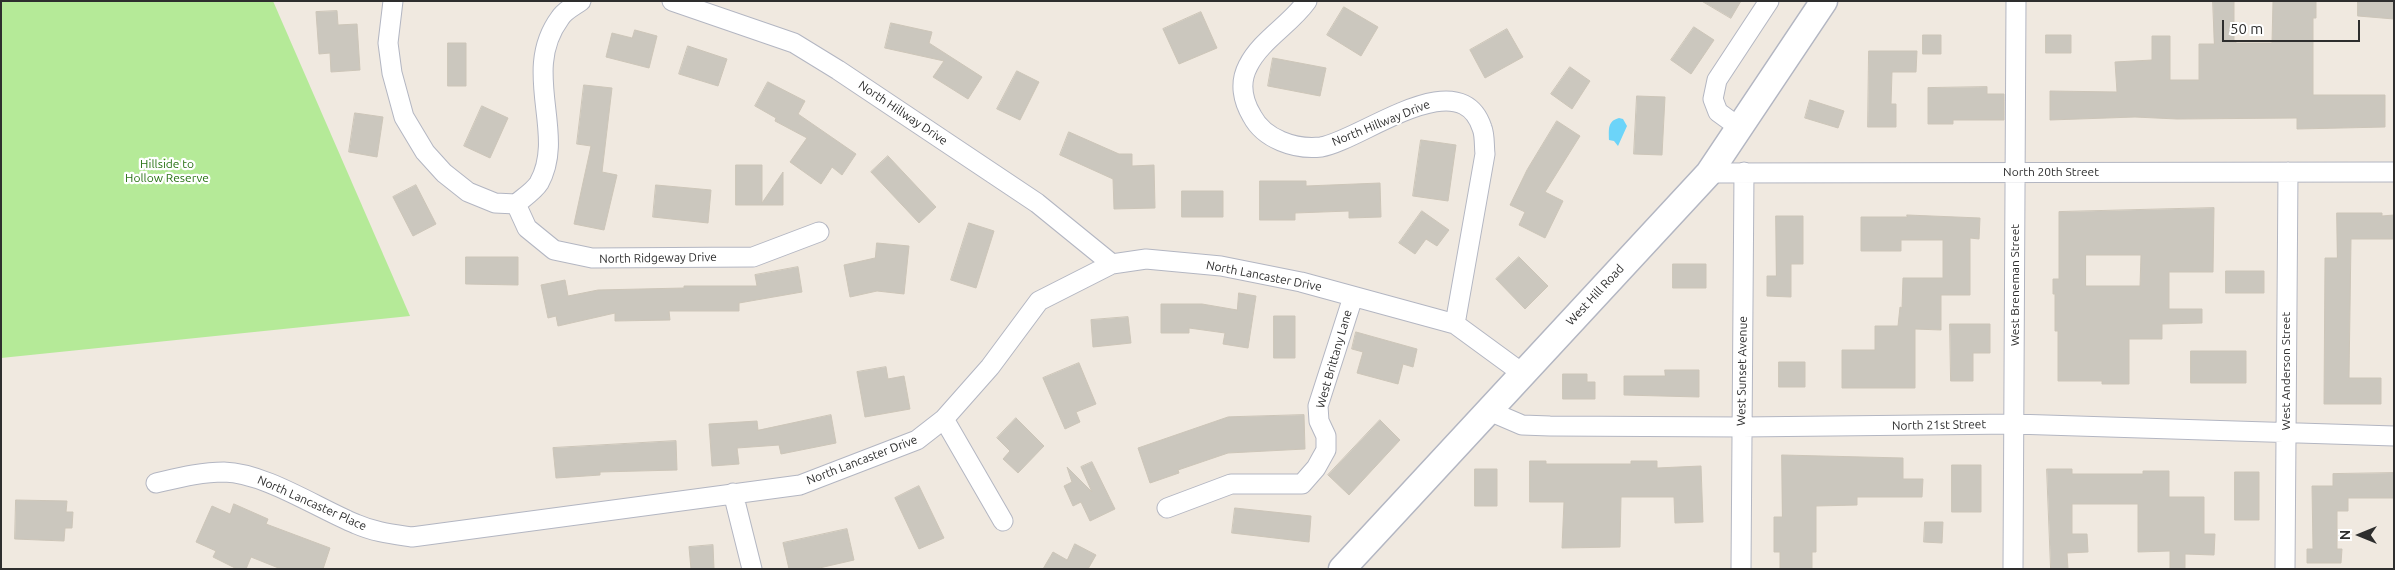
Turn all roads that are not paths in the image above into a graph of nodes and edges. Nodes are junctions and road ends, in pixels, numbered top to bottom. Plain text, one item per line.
1 (393, 1) edge
2 (581, 1) edge
3 (672, 1) edge
4 (1307, 1) edge
5 (1769, 1) edge
6 (1824, 1) edge
7 (2016, 1) edge
8 (1740, 128) junction
9 (1709, 172) junction
10 (1744, 172) junction
11 (2015, 172) junction
12 (2288, 172) junction
13 (2394, 172) edge
14 (516, 204) junction
15 (819, 232) dead end
16 (1112, 264) junction
17 (1353, 297) junction
18 (1455, 324) junction
19 (1522, 373) junction
20 (1487, 410) junction
21 (944, 419) junction
22 (2014, 424) junction
23 (1742, 427) junction
24 (2286, 433) junction
25 (2394, 436) edge
26 (156, 483) dead end
27 (733, 493) junction
28 (1167, 508) dead end
29 (1003, 521) dead end
30 (499, 526) joint
31 (752, 569) edge
32 (1342, 569) edge
33 (1741, 569) edge
34 (2013, 569) edge
35 (2285, 569) edge

1 - 14 street
2 - 14 street
3 - 16 street, North Hillway Drive
4 - 18 street, North Hillway Drive
5 - 8 street
6 - 8 street, West Hill Road
7 - 11 street, West Breneman Street
8 - 9 street, West Hill Road
9 - 10 street, North 20th Street
9 - 19 street, West Hill Road
10 - 11 street, North 20th Street
10 - 23 street, West Sunset Avenue
11 - 12 street, North 20th Street
11 - 22 street, West Breneman Street
12 - 13 street, North 20th Street
12 - 24 street, West Anderson Street
14 - 15 street, North Ridgeway Drive
16 - 17 street, North Lancaster Drive
16 - 21 street, North Lancaster Drive
17 - 18 street, North Lancaster Drive
17 - 28 street, West Brittany Lane
18 - 19 street, North Lancaster Drive
19 - 20 street, West Hill Road
20 - 23 street, North 21st Street
20 - 32 street, West Hill Road
21 - 27 street, North Lancaster Drive
21 - 29 street
22 - 23 street, North 21st Street
22 - 24 street, North 21st Street
22 - 34 street, West Breneman Street
23 - 33 street, West Sunset Avenue
24 - 25 street, North 21st Street
24 - 35 street, West Anderson Street
26 - 30 street, North Lancaster Place
27 - 30 street, North Lancaster Drive
27 - 31 street

